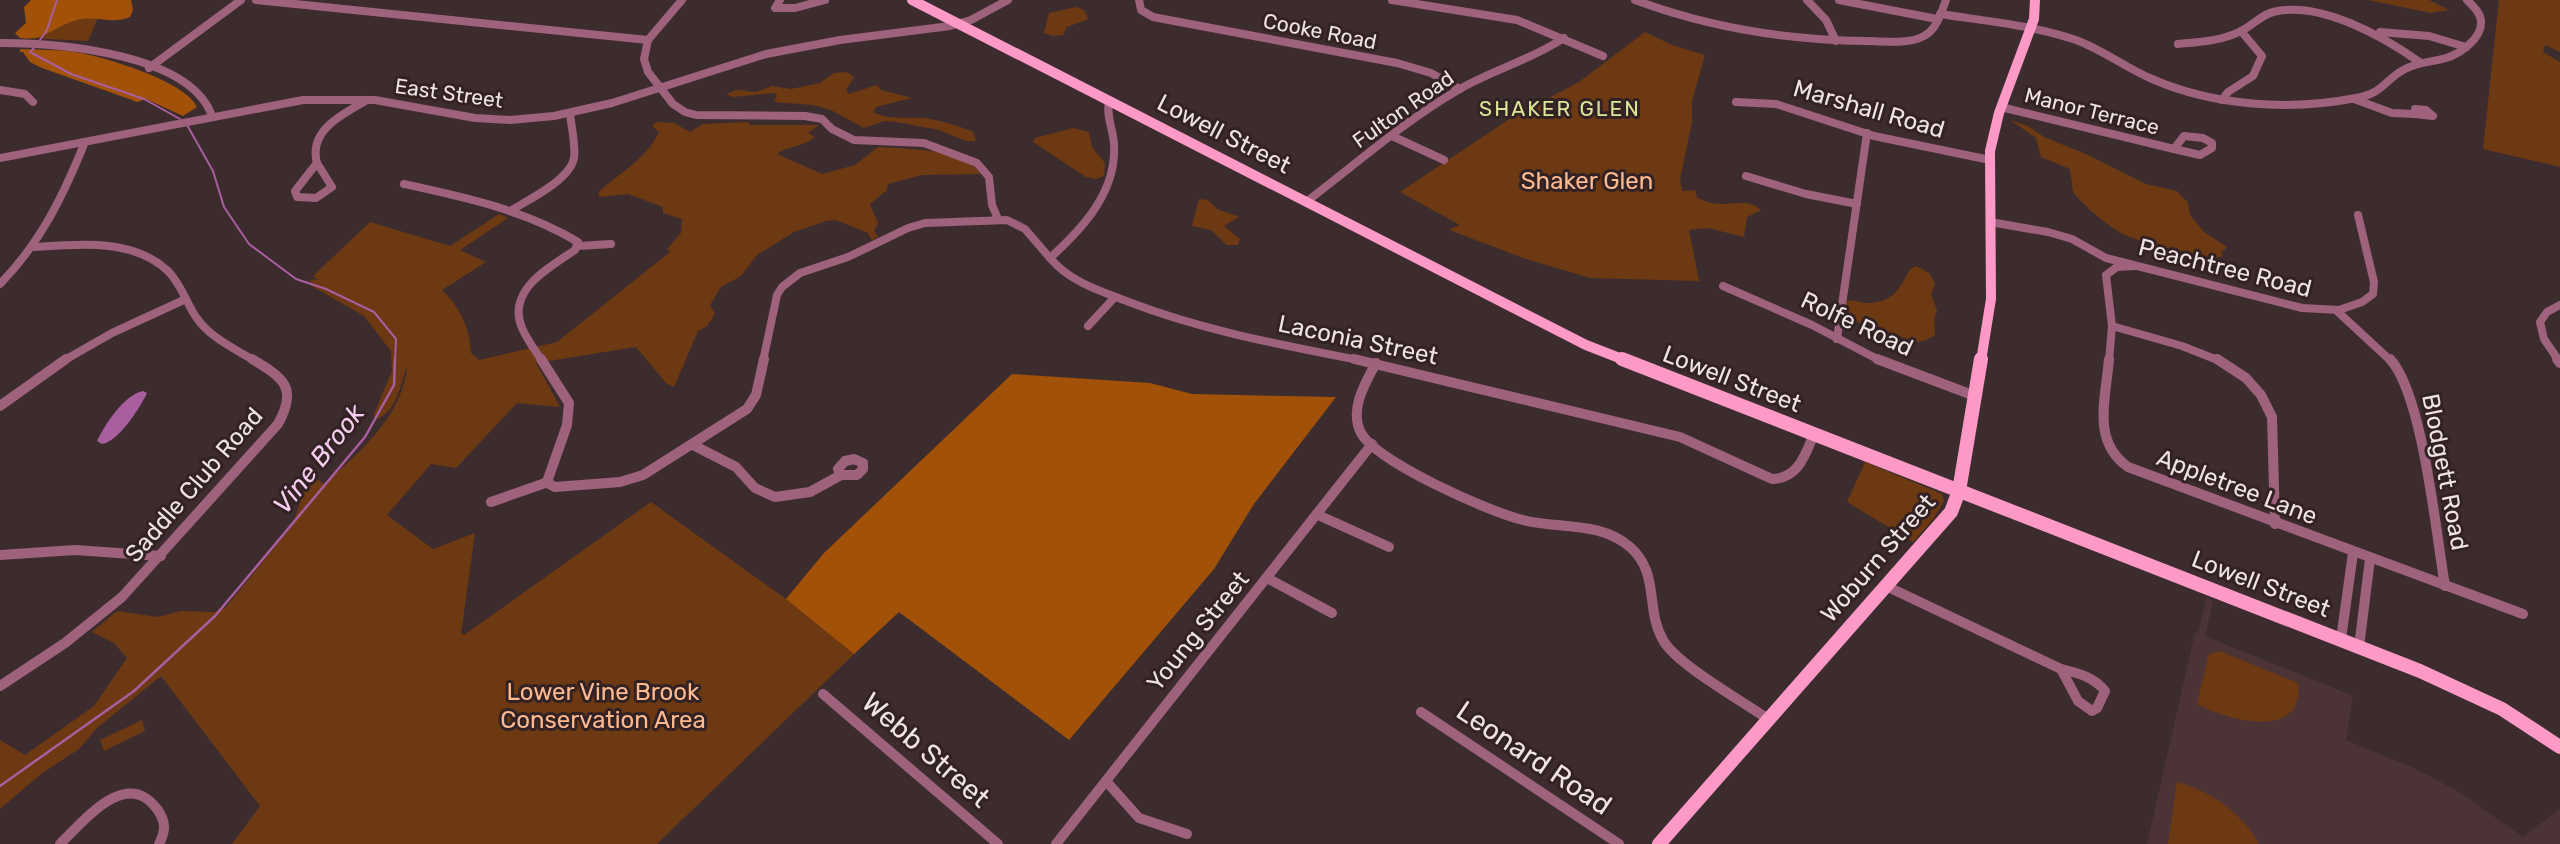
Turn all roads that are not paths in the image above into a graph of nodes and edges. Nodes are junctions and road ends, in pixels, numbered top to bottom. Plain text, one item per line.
1 (241, 0) edge
2 (256, 0) edge
3 (682, 0) edge
4 (780, 0) edge
5 (825, 0) edge
6 (912, 0) edge
7 (1008, 0) edge
8 (1139, 0) edge
9 (1392, 0) edge
10 (1635, 0) edge
11 (1807, 0) edge
12 (1839, 0) edge
13 (1946, 0) edge
14 (2035, 0) edge
15 (2467, 0) edge
16 (2304, 3) edge
17 (944, 16) junction
18 (1939, 16) junction
19 (958, 24) junction
20 (937, 28) junction
21 (2030, 29) junction
22 (2241, 31) junction
23 (2380, 32) junction
24 (1564, 38) junction
25 (648, 40) junction
26 (1836, 41) junction
27 (0, 43) edge
28 (2178, 44) dead end
29 (2466, 47) junction
30 (1603, 56) dead end
31 (2421, 63) junction
32 (149, 68) junction
33 (660, 87) junction
34 (1460, 89) junction
35 (0, 90) edge
36 (2354, 99) junction
37 (368, 100) junction
38 (2222, 100) junction
39 (1109, 101) junction
40 (1736, 102) dead end
41 (33, 103) dead end
42 (2001, 107) junction
43 (570, 113) junction
44 (2415, 114) dead end
45 (212, 116) junction
46 (1867, 133) junction
47 (1392, 136) junction
48 (85, 142) junction
49 (2174, 149) dead end
50 (0, 158) edge
51 (1444, 160) dead end
52 (1990, 160) junction
53 (317, 163) junction
54 (1746, 176) dead end
55 (404, 184) dead end
56 (1306, 202) junction
57 (1857, 204) junction
58 (510, 211) junction
59 (2358, 215) dead end
60 (998, 219) junction
61 (1990, 222) junction
62 (611, 244) dead end
63 (578, 246) junction
64 (35, 247) junction
65 (2090, 251) junction
66 (1050, 258) junction
67 (2135, 266) junction
68 (2106, 275) junction
69 (0, 284) edge
70 (1723, 286) dead end
71 (1115, 297) junction
72 (186, 299) junction
73 (2560, 305) edge
74 (2337, 311) junction
75 (1088, 326) dead end
76 (2112, 326) junction
77 (1838, 339) junction
78 (1376, 363) junction
79 (2560, 363) edge
80 (1975, 396) junction
81 (0, 406) edge
82 (1814, 434) junction
83 (1372, 444) junction
84 (692, 445) junction
85 (841, 475) dead end
86 (548, 482) junction
87 (1959, 491) junction
88 (491, 502) dead end
89 (1318, 515) junction
90 (2275, 524) junction
91 (1389, 547) dead end
92 (2353, 553) junction
93 (0, 555) edge
94 (160, 556) junction
95 (2370, 559) junction
96 (1267, 578) junction
97 (1886, 586) junction
98 (2445, 586) junction
99 (1332, 613) dead end
100 (2523, 614) dead end
101 (2341, 639) junction
102 (2359, 647) junction
103 (2061, 669) dead end
104 (0, 686) edge
105 (822, 694) dead end
106 (1421, 712) dead end
107 (1768, 719) junction
108 (2560, 747) edge
109 (1106, 781) junction
110 (1186, 834) dead end
111 (60, 844) edge
112 (159, 844) edge
113 (998, 844) edge
114 (1056, 844) edge
115 (1619, 844) edge
116 (1659, 844) edge

1 - 32 street
2 - 25 street
3 - 25 street
4 - 5 street
6 - 17 main road, Lowell Street
7 - 19 street, East Street
8 - 34 street, Cooke Road
9 - 24 street
10 - 26 street
11 - 26 street
12 - 18 street
13 - 18 street
14 - 21 main road, Woburn Street
15 - 29 street
16 - 22 street
16 - 23 street
17 - 19 main road, Lowell Street
17 - 20 main road
18 - 21 street
18 - 26 street
19 - 20 street, East Street
19 - 39 main road, Lowell Street
20 - 33 street, East Street
21 - 38 street
21 - 42 main road, Woburn Street
22 - 28 street
22 - 38 street
23 - 29 street
23 - 31 street
24 - 30 street
24 - 34 street, Fulton Road
25 - 33 street
27 - 32 street
29 - 31 street
31 - 36 street
32 - 45 street
33 - 43 street, East Street
33 - 60 street
34 - 47 street, Fulton Road
35 - 41 street
36 - 38 street
36 - 44 street
37 - 43 street, East Street
37 - 45 street, East Street
37 - 53 street
39 - 56 main road, Lowell Street
39 - 66 street
40 - 46 street, Marshall Road
42 - 49 street, Manor Terrace
42 - 52 main road, Woburn Street
43 - 58 street
45 - 48 street, East Street
46 - 52 street, Marshall Road
46 - 57 street
47 - 51 street
47 - 56 street, Fulton Road
48 - 50 street, East Street
48 - 64 street
52 - 61 main road, Woburn Street
53 - 53 street
54 - 57 street
55 - 58 street
56 - 82 main road, Lowell Street
57 - 77 street
58 - 63 street
59 - 74 street, Peachtree Road
60 - 66 street, Laconia Street
60 - 84 street
61 - 65 street, Peachtree Road
61 - 80 main road, Woburn Street
62 - 63 street
63 - 86 street
64 - 69 street
64 - 72 street, Saddle Club Road
65 - 67 street, Peachtree Road
65 - 68 street, Appletree Lane
66 - 71 street, Laconia Street
67 - 68 street
67 - 74 street, Peachtree Road
68 - 76 street, Appletree Lane
70 - 77 street, Rolfe Road
71 - 75 street
71 - 78 street, Laconia Street
72 - 81 street
72 - 94 street, Saddle Club Road
73 - 79 street
74 - 98 street, Blodgett Road
76 - 90 street
76 - 90 street, Appletree Lane
77 - 80 street, Rolfe Road
78 - 82 street, Laconia Street
78 - 83 street
80 - 87 main road, Woburn Street
82 - 87 main road, Lowell Street
83 - 89 street, Young Street
83 - 107 street
84 - 85 street
84 - 86 street
86 - 88 street
87 - 97 main road, Woburn Street
87 - 101 main road, Lowell Street
89 - 91 street
89 - 96 street, Young Street
90 - 92 street, Appletree Lane
92 - 95 street, Appletree Lane
92 - 101 street
93 - 94 street
94 - 104 street, Saddle Club Road
95 - 98 street, Appletree Lane
95 - 102 street
96 - 99 street
96 - 109 street, Young Street
97 - 103 street
97 - 107 main road, Woburn Street
98 - 100 street, Appletree Lane
101 - 102 main road, Lowell Street
102 - 108 main road, Lowell Street
105 - 113 street, Webb Street
106 - 115 street, Leonard Road
107 - 116 main road, Woburn Street
109 - 110 street
109 - 114 street, Young Street
111 - 112 street

